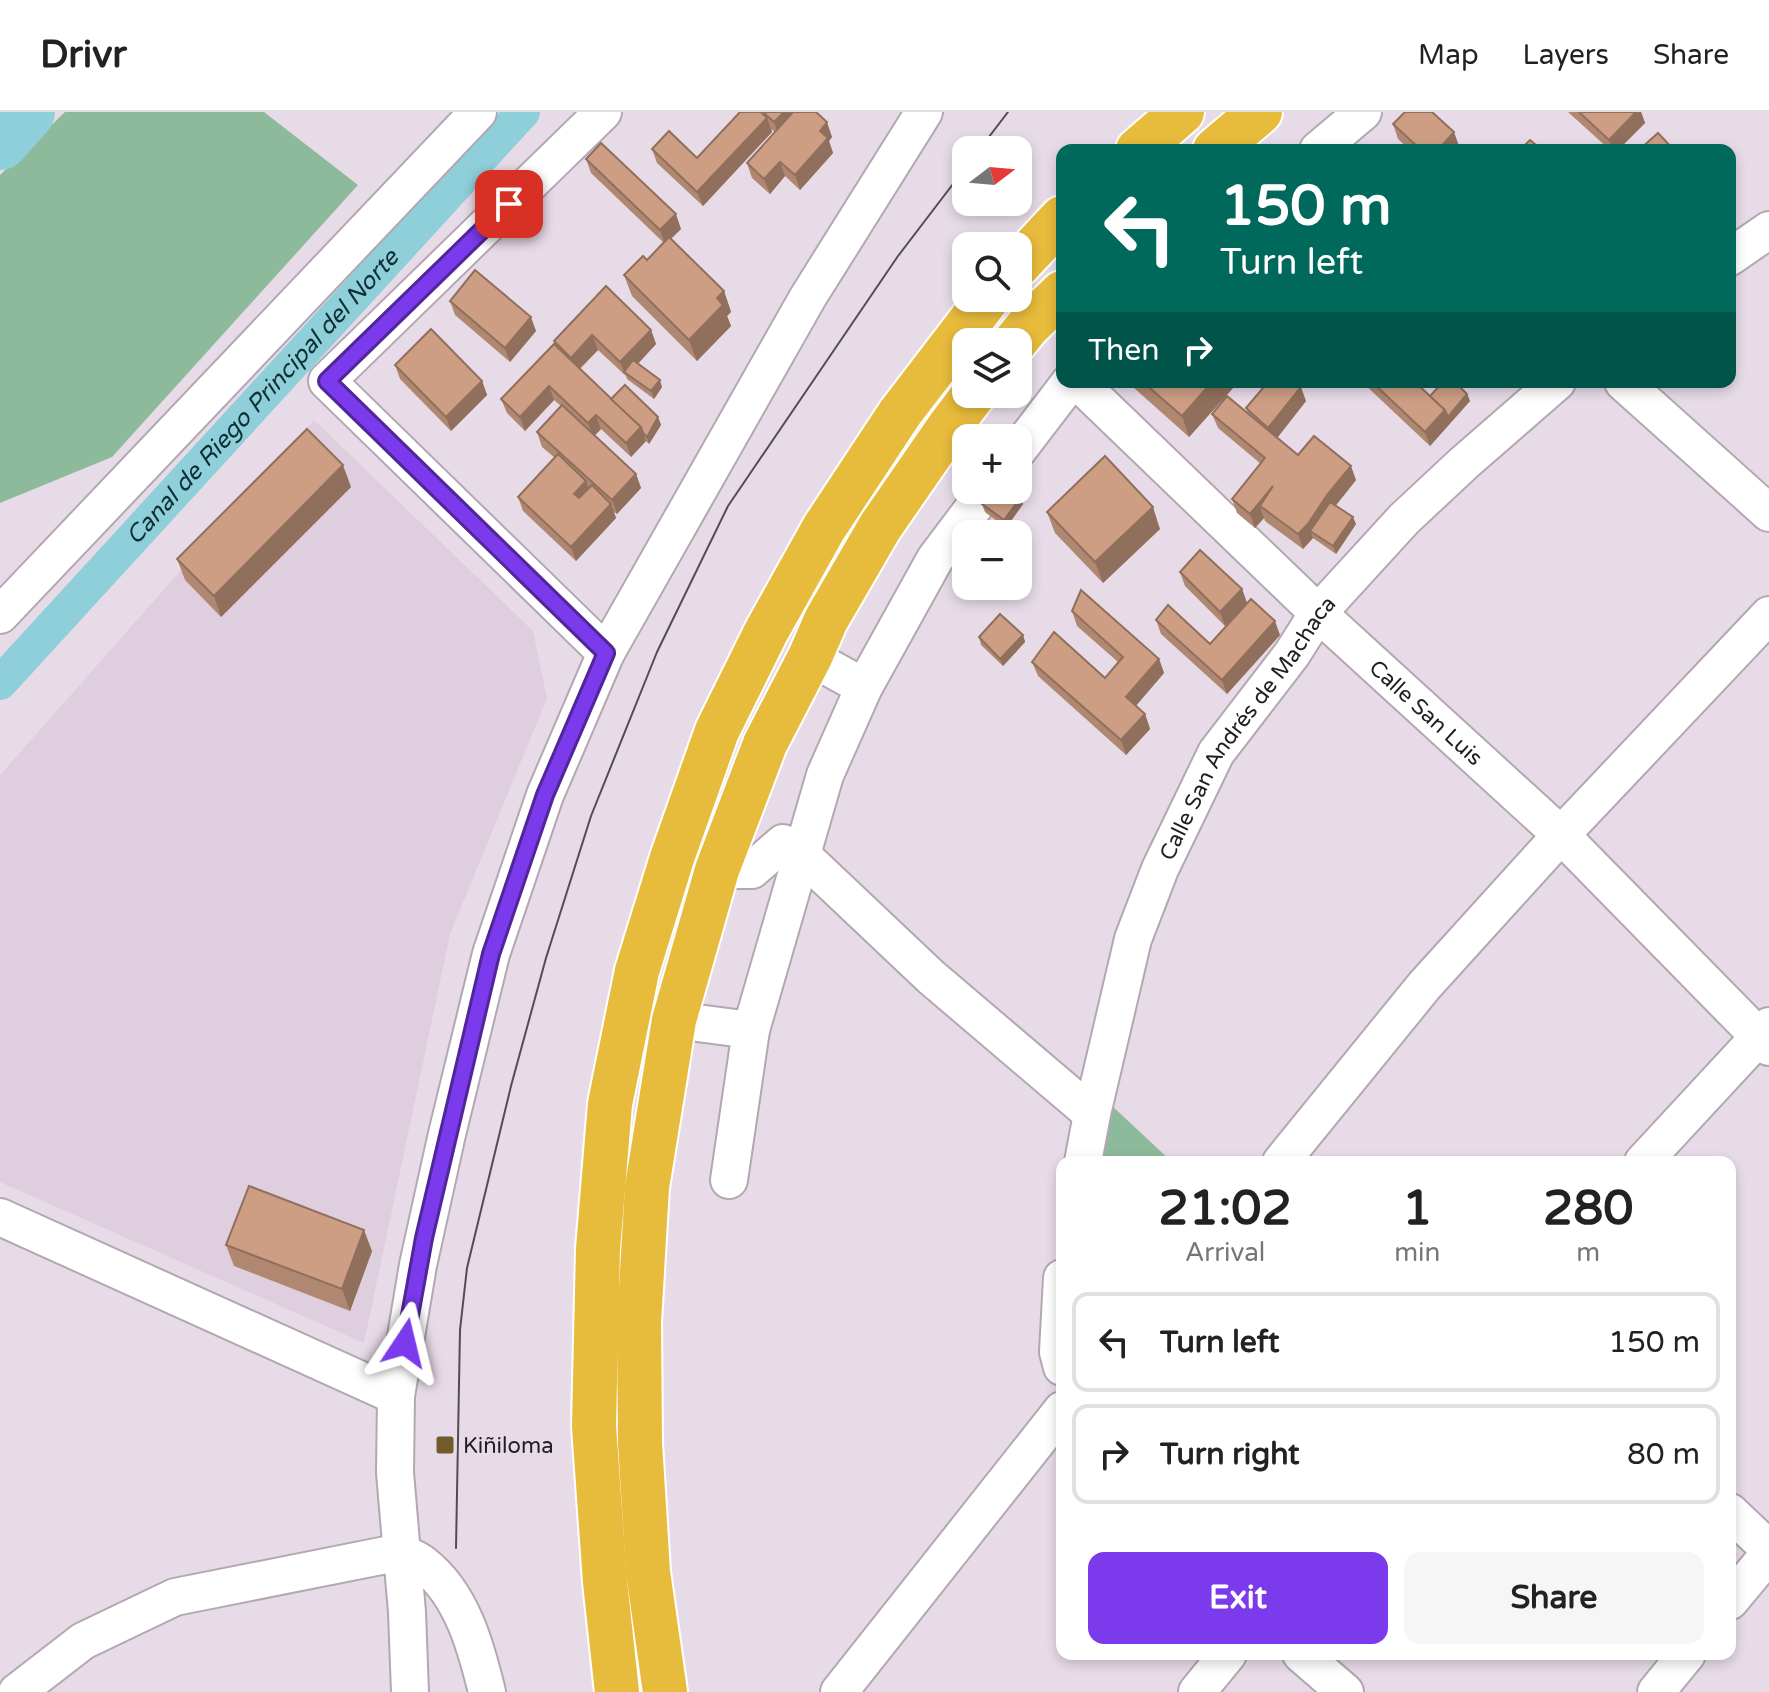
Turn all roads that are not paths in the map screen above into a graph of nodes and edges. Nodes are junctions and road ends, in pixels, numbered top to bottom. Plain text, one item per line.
1 (478, 112) edge
2 (603, 112) edge
3 (924, 112) edge
4 (1182, 112) edge
5 (1260, 112) edge
6 (1363, 112) edge
7 (1145, 144) edge
8 (1222, 144) edge
9 (1325, 144) edge
10 (1056, 224) edge
11 (1769, 230) edge
12 (1032, 250) edge
13 (1736, 253) edge
14 (1056, 299) edge
15 (977, 312) edge
16 (1026, 328) edge
17 (1065, 388) edge
18 (1084, 388) edge
19 (1550, 388) edge
20 (1630, 388) edge
21 (963, 408) edge
22 (1032, 432) edge
23 (976, 504) edge
24 (1769, 513) edge
25 (1318, 613) junction
26 (0, 615) edge
27 (1769, 615) edge
28 (606, 653) junction
29 (810, 657) junction
30 (864, 687) junction
31 (1561, 835) junction
32 (802, 855) junction
33 (717, 870) junction
34 (674, 1020) junction
35 (751, 1030) junction
36 (1766, 1037) edge
37 (1092, 1114) junction
38 (1084, 1156) edge
39 (1286, 1156) edge
40 (1649, 1156) edge
41 (729, 1180) dead end
42 (0, 1217) edge
43 (396, 1396) junction
44 (1056, 1418) edge
45 (1736, 1518) edge
46 (1769, 1551) edge
47 (401, 1552) junction
48 (1736, 1593) edge
49 (1223, 1660) edge
50 (1308, 1660) edge
51 (1682, 1660) edge
52 (17, 1692) edge
53 (410, 1692) edge
54 (487, 1692) edge
55 (617, 1692) edge
56 (665, 1692) edge
57 (839, 1692) edge
58 (1197, 1692) edge
59 (1345, 1692) edge
60 (1656, 1692) edge

1 - 26 street
2 - 28 street
3 - 28 street
4 - 7 highway
5 - 8 highway
6 - 9 street
10 - 12 highway
11 - 13 street
14 - 16 highway
15 - 55 highway
17 - 22 street
18 - 25 street, Calle San Luis
19 - 25 street, Calle San Andrés de Machaca
20 - 24 street
21 - 29 highway
23 - 30 street
25 - 31 street, Calle San Luis
25 - 37 street, Calle San Andrés de Machaca
27 - 31 street
28 - 43 street
29 - 30 street
29 - 33 highway
30 - 32 street
31 - 36 street, Calle San Luis
31 - 39 street
32 - 33 street
32 - 35 street
32 - 37 street
33 - 34 highway
34 - 35 street
34 - 56 highway
35 - 41 street
36 - 40 street
37 - 38 street, Calle San Andrés de Machaca
42 - 43 street
43 - 47 street
44 - 57 street
45 - 46 street
46 - 48 street
47 - 52 street
47 - 53 street
47 - 54 street
49 - 58 street
50 - 59 street
51 - 60 street

